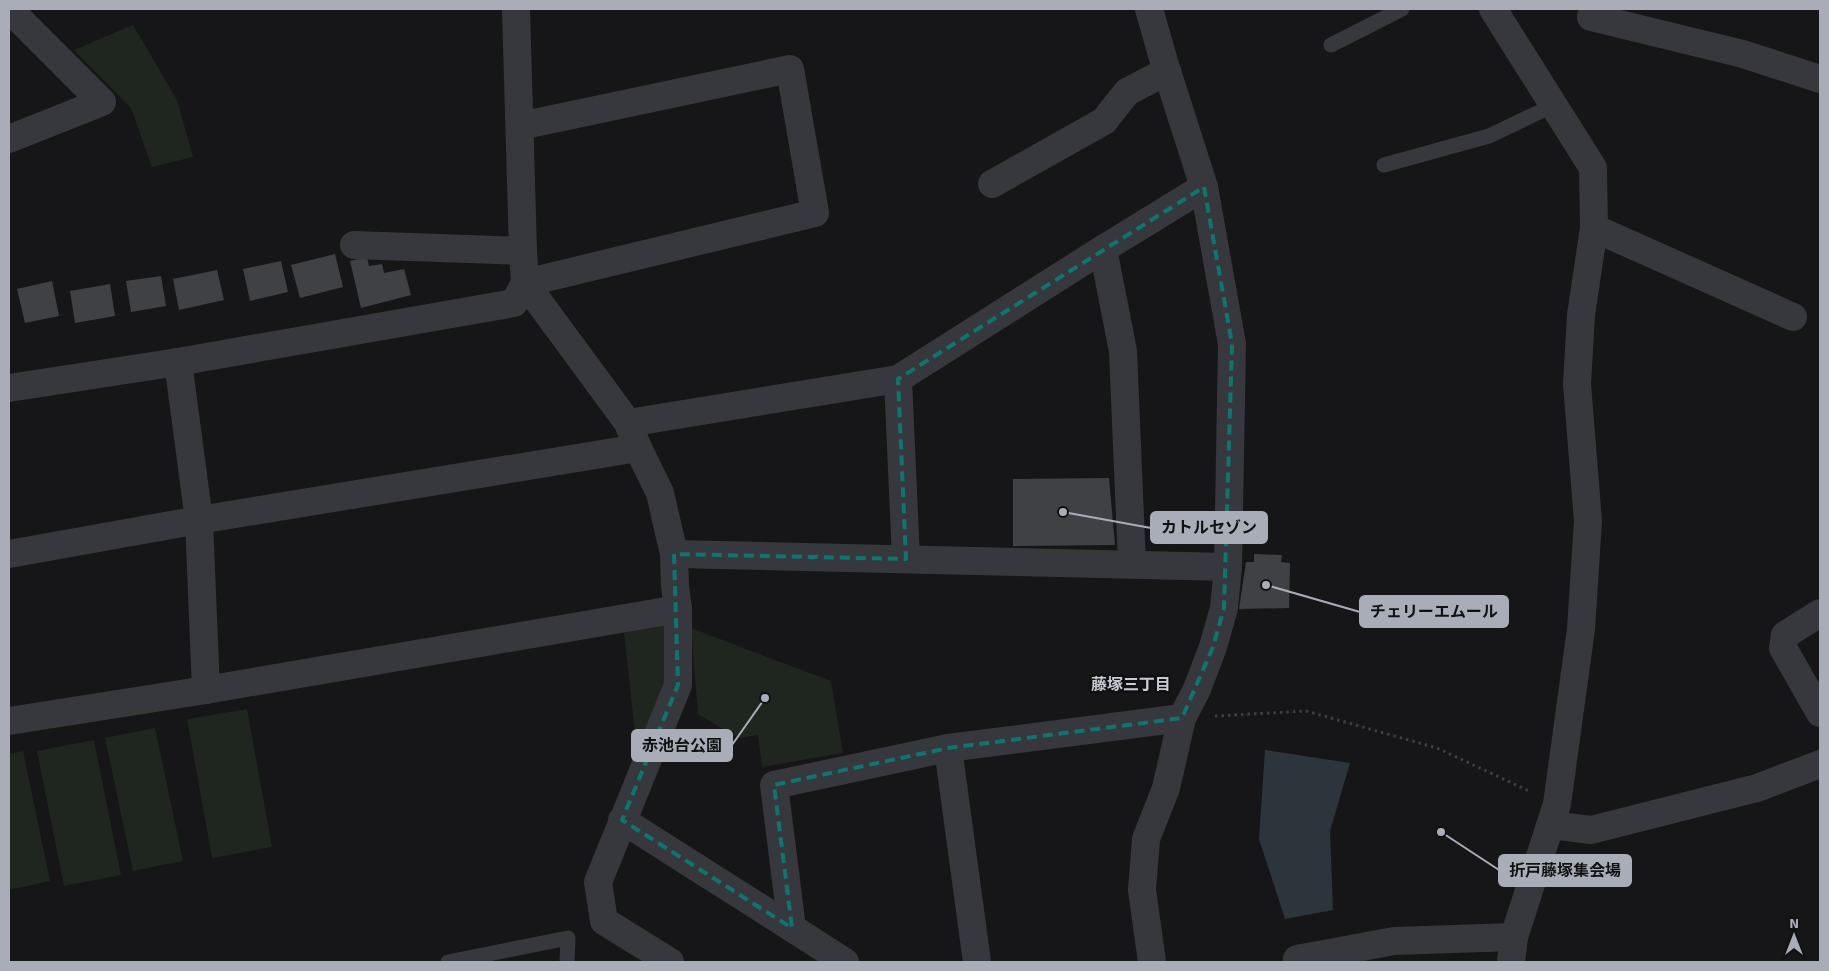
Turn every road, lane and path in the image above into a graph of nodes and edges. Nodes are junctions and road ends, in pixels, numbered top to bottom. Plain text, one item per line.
1 (9, 9) edge
2 (516, 9) edge
3 (1149, 9) edge
4 (1402, 9) edge
5 (1493, 9) edge
6 (1593, 9) edge
7 (1331, 45) dead end
8 (1167, 71) junction
9 (1820, 79) edge
10 (1554, 106) junction
11 (520, 126) junction
12 (9, 139) edge
13 (1384, 165) dead end
14 (992, 184) dead end
15 (1204, 188) junction
16 (1594, 228) junction
17 (354, 245) dead end
18 (1103, 249) junction
19 (523, 251) junction
20 (525, 282) junction
21 (1793, 317) dead end
22 (178, 362) junction
23 (898, 379) junction
24 (9, 388) edge
25 (628, 423) junction
26 (638, 448) junction
27 (199, 520) junction
28 (9, 554) edge
29 (674, 554) junction
30 (906, 559) junction
31 (1132, 564) junction
32 (1228, 567) junction
33 (678, 609) junction
34 (1820, 612) edge
35 (206, 690) junction
36 (1820, 713) edge
37 (1182, 718) junction
38 (9, 721) edge
39 (948, 748) junction
40 (1820, 764) edge
41 (1554, 815) junction
42 (622, 820) junction
43 (792, 928) junction
44 (1513, 949) edge
45 (448, 962) edge
46 (567, 962) edge
47 (670, 962) edge
48 (845, 962) edge
49 (977, 962) edge
50 (1152, 962) edge
51 (1297, 962) edge

1 - 12 street
2 - 11 street
3 - 8 street
4 - 7 lane
5 - 10 street
6 - 9 street
8 - 14 street
8 - 15 street
10 - 13 lane
10 - 16 street
11 - 19 street
11 - 20 street
15 - 18 street
15 - 32 street
16 - 21 street
16 - 41 street
17 - 19 street
18 - 23 street
18 - 31 street
19 - 20 street
20 - 22 street
20 - 25 street
22 - 24 street
22 - 27 street
23 - 25 street
23 - 30 street
25 - 26 street
26 - 27 street
26 - 29 street
27 - 28 street
27 - 35 street
29 - 30 street
29 - 33 street
30 - 31 street
31 - 32 street
32 - 37 street
33 - 35 street
33 - 42 street
34 - 36 street
35 - 38 street
37 - 39 street
37 - 41 path
37 - 50 street
39 - 43 street
39 - 49 street
40 - 41 street
41 - 44 street
42 - 43 street
42 - 47 street
43 - 48 street
44 - 51 street
45 - 46 lane

